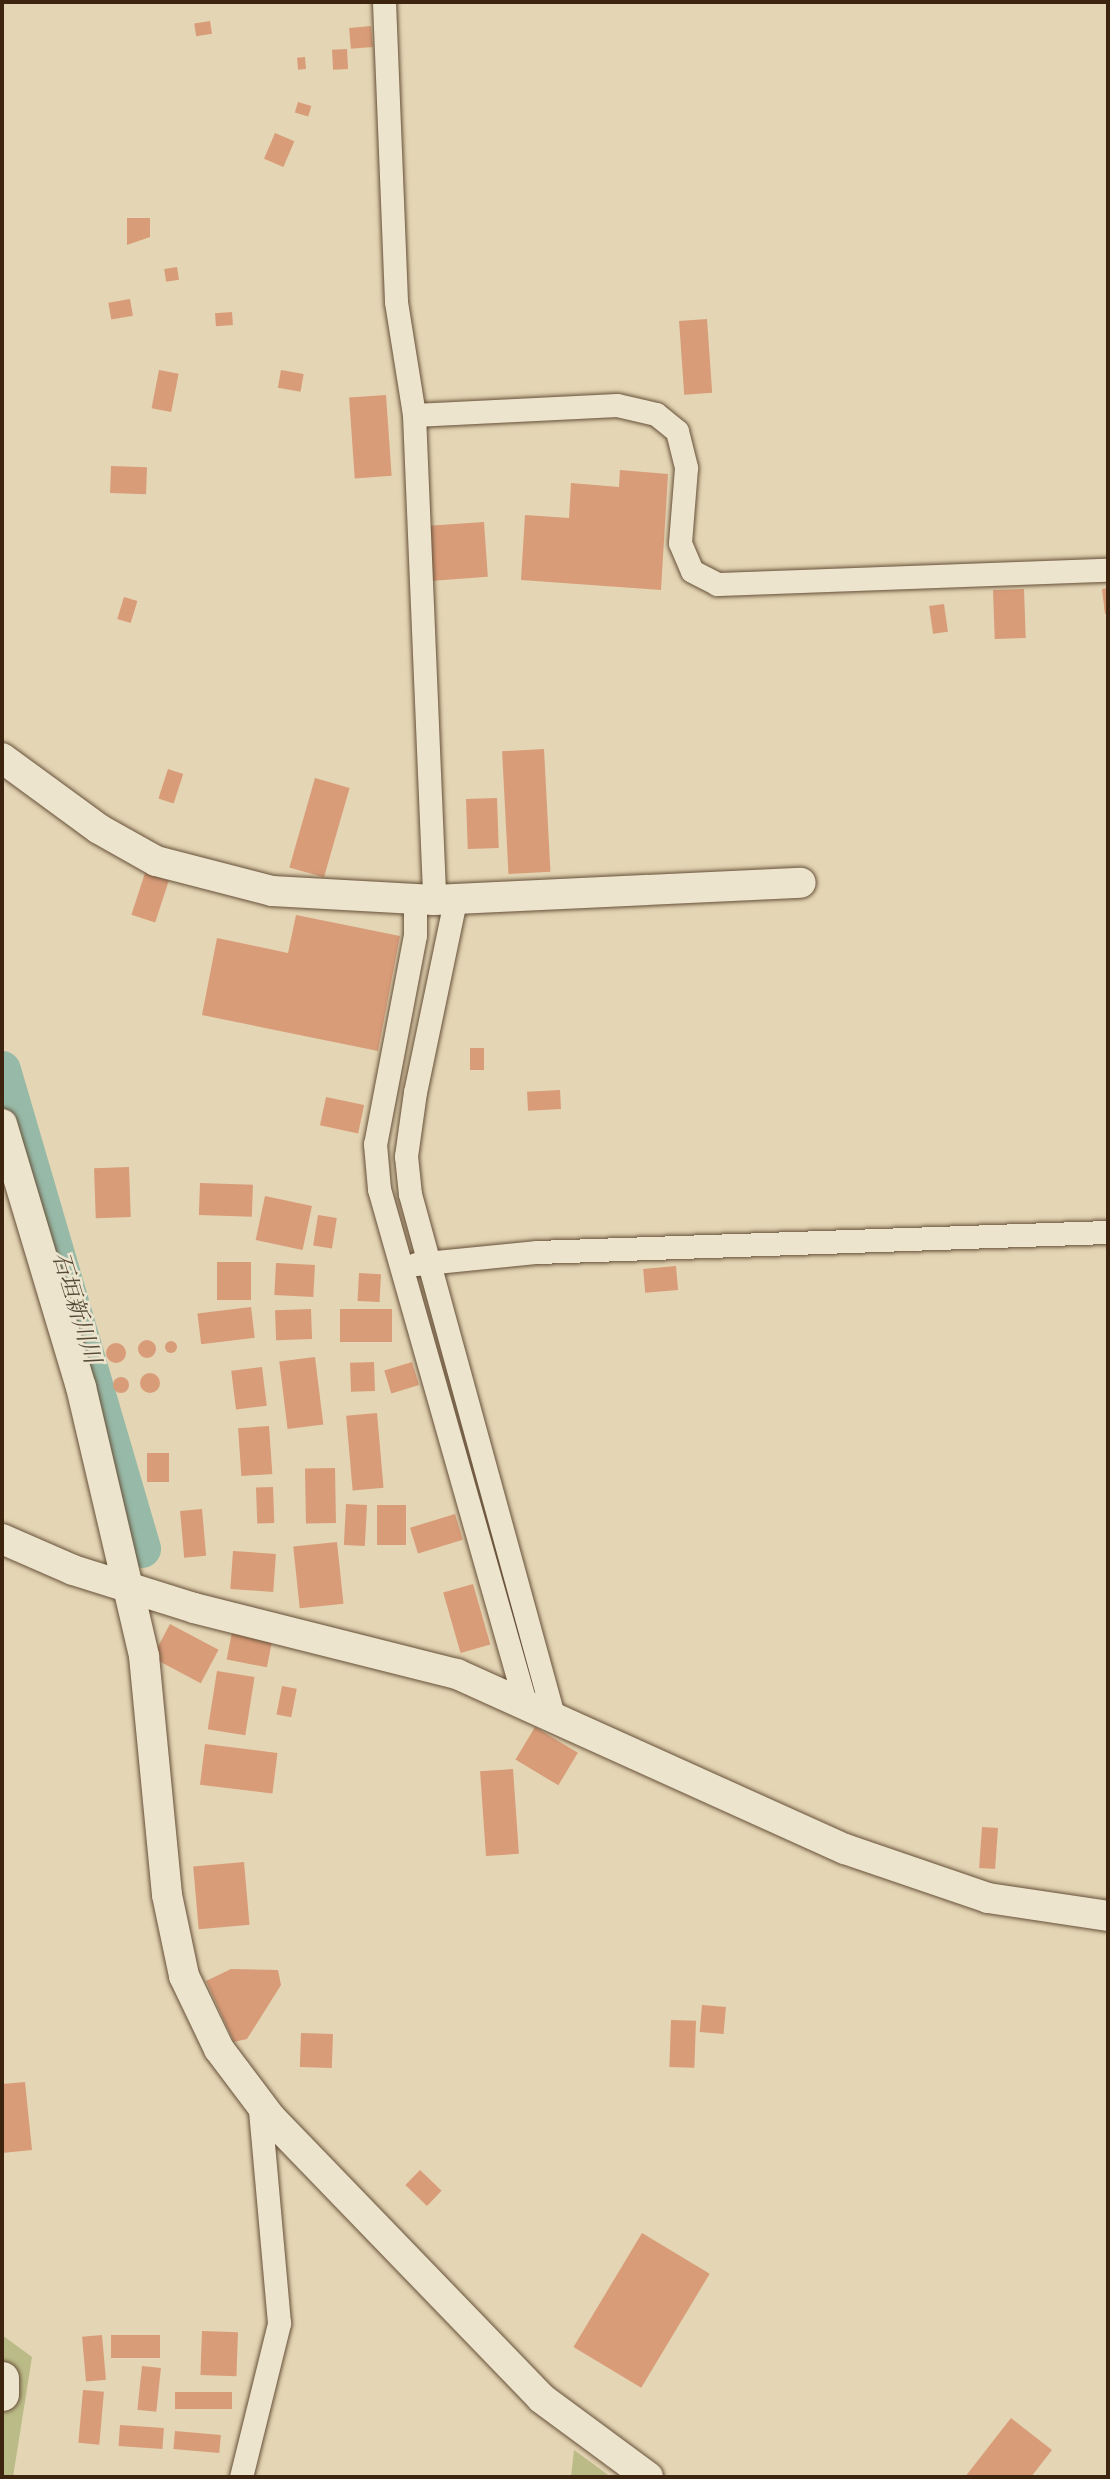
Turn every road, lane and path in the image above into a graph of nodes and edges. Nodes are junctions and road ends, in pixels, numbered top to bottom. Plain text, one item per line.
1 (384, 2) edge
2 (414, 415) junction
3 (1108, 570) edge
4 (2, 758) edge
5 (801, 883) dead end
6 (435, 898) junction
7 (2, 1124) edge
8 (1108, 1232) edge
9 (428, 1261) junction
10 (398, 1267) junction
11 (2, 1539) edge
12 (128, 1587) junction
13 (526, 1706) junction
14 (554, 1719) junction
15 (1108, 1916) edge
16 (259, 2099) junction
17 (2, 2378) edge
18 (2, 2394) edge
19 (241, 2477) edge
20 (648, 2477) edge

1 - 2 street
2 - 3 street
2 - 6 street
4 - 6 street
5 - 6 street
6 - 9 street
6 - 10 street
7 - 12 street
8 - 9 street
9 - 10 street
9 - 14 street
10 - 13 street
11 - 12 street
12 - 13 street
12 - 16 street
13 - 14 street
14 - 15 street
16 - 19 street
16 - 20 street
17 - 18 main road

